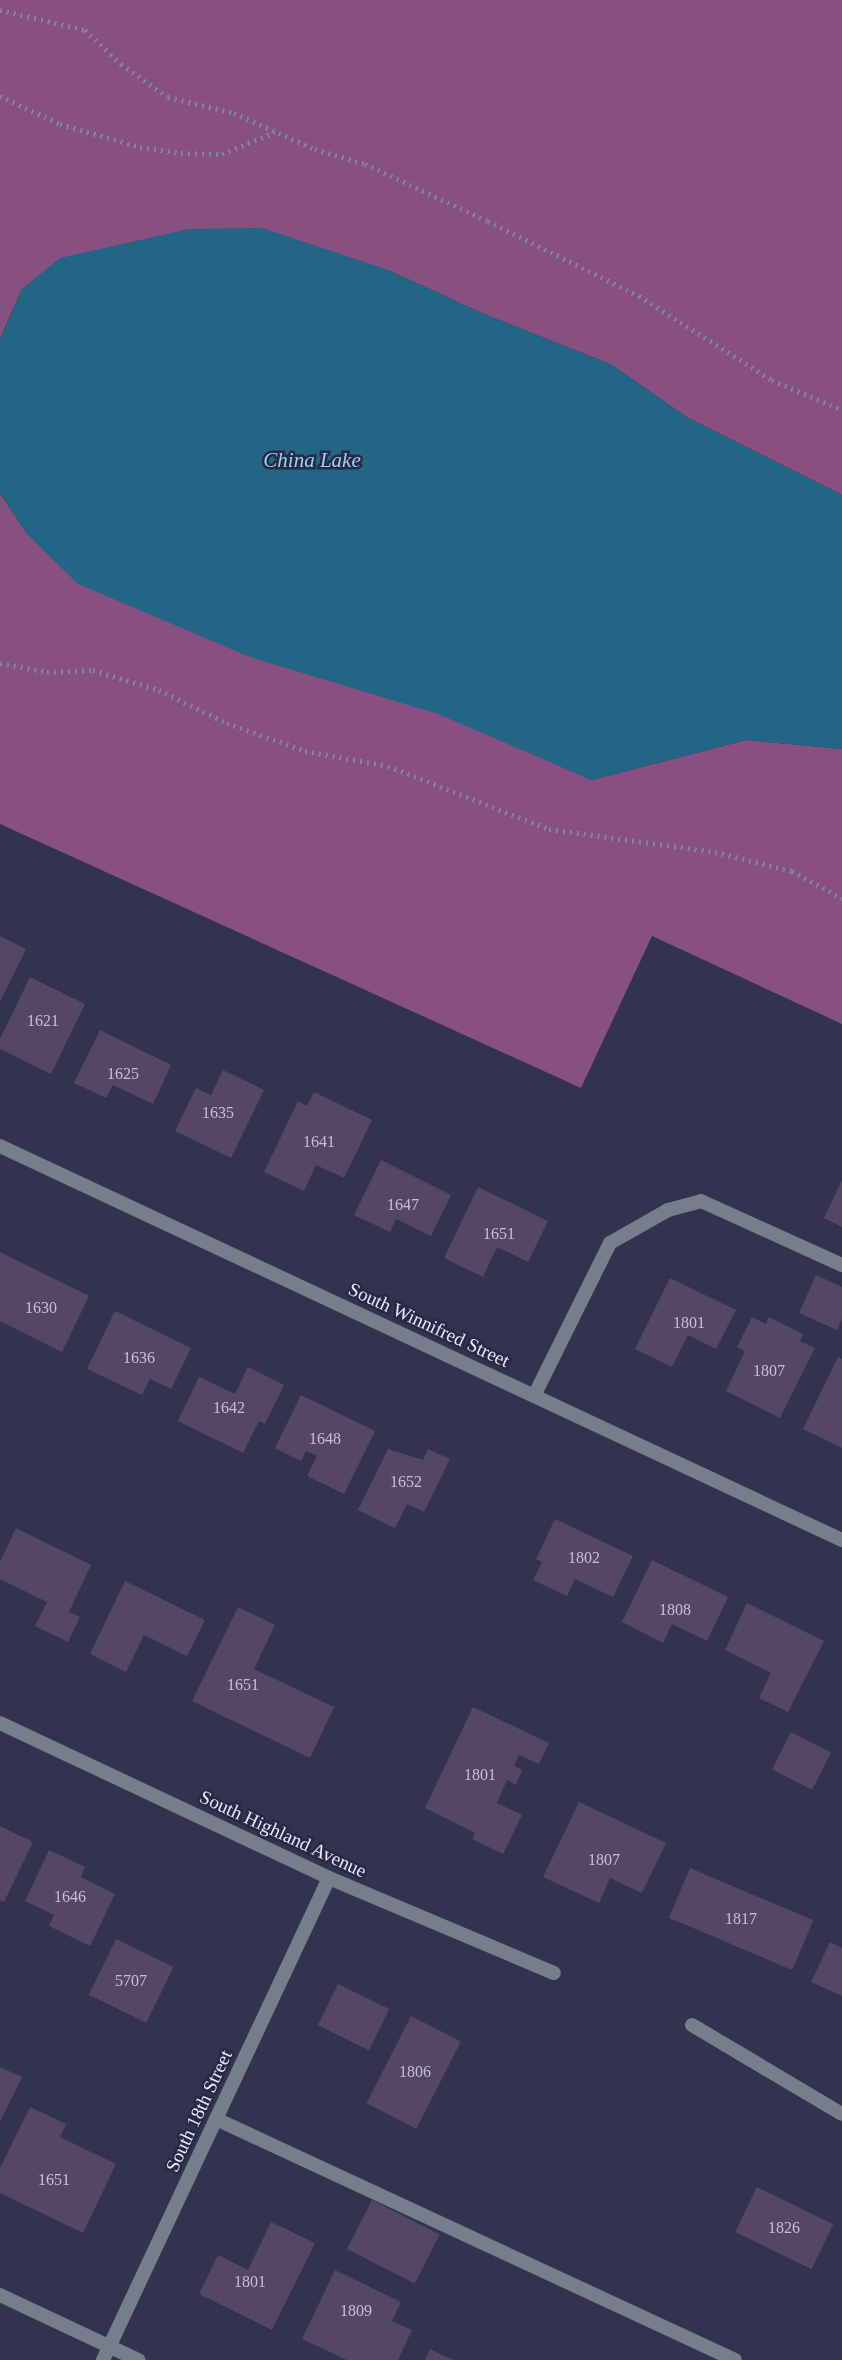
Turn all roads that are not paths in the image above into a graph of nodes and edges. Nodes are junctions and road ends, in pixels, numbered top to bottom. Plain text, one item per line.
1 (0, 1146) edge
2 (842, 1265) edge
3 (534, 1396) junction
4 (842, 1540) edge
5 (0, 1723) edge
6 (329, 1878) junction
7 (554, 1973) dead end
8 (692, 2025) dead end
9 (842, 2115) edge
10 (216, 2119) junction
11 (0, 2295) edge
12 (106, 2353) edge
13 (138, 2360) edge
14 (735, 2360) edge

1 - 3 street, South Winnifred Street
2 - 3 street
3 - 4 street, South Winnifred Street
5 - 6 street, South Highland Avenue
6 - 7 street, South Highland Avenue
6 - 10 street, South 18th Street
8 - 9 street
10 - 12 street, South 18th Street
10 - 14 street
11 - 12 street
12 - 13 street

